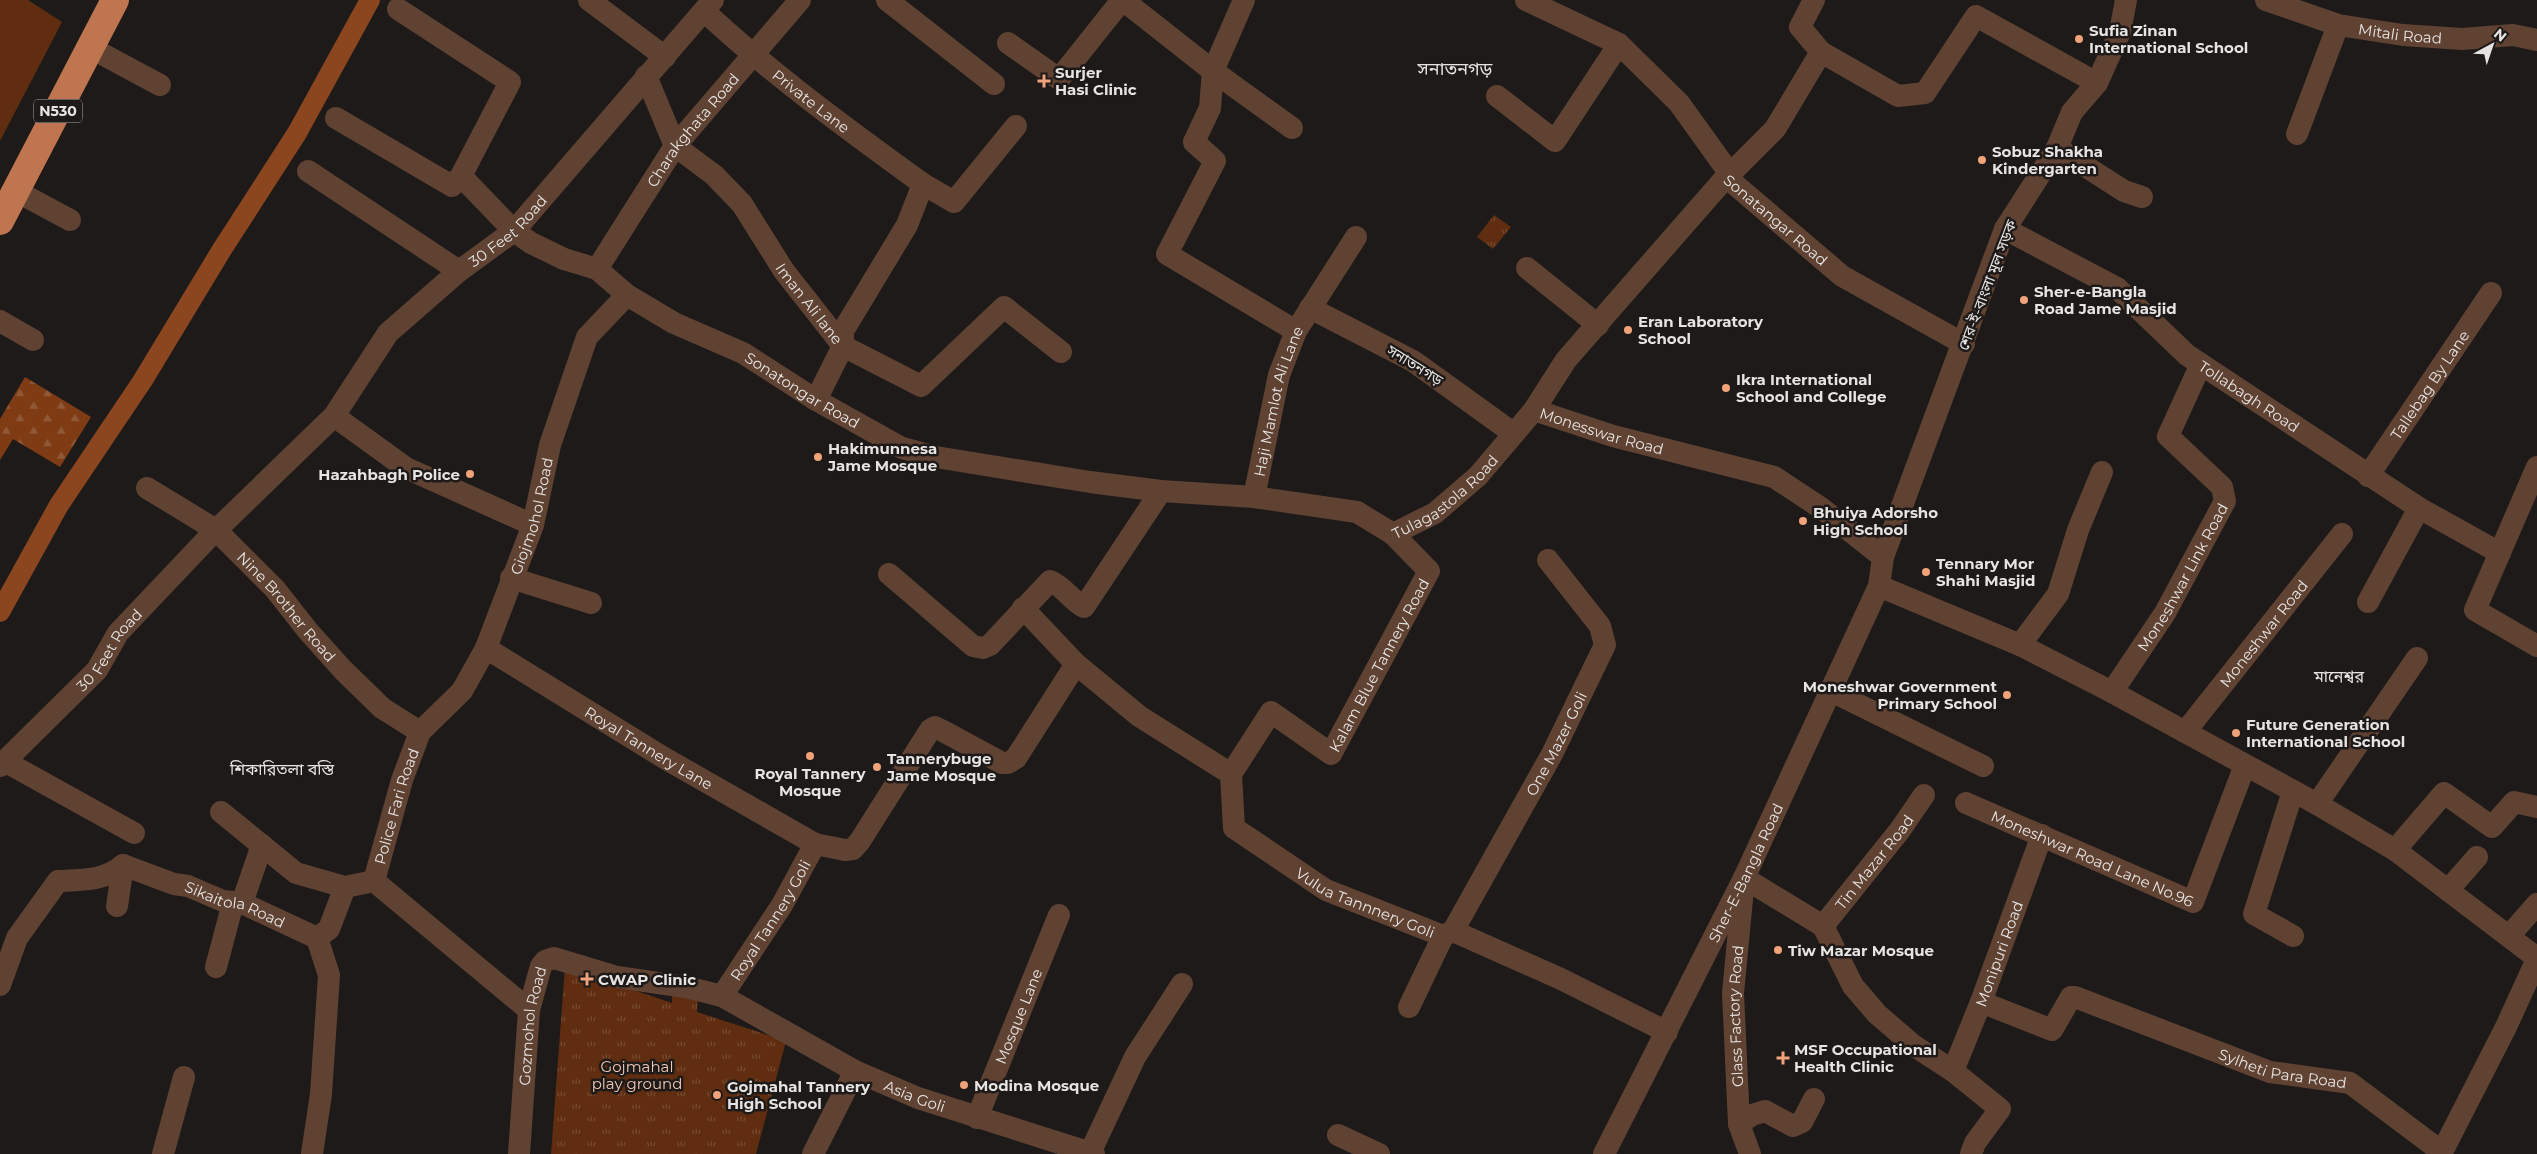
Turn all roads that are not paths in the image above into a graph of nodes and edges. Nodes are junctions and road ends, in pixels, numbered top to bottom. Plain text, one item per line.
1 (115, 0) edge
2 (589, 0) edge
3 (800, 0) edge
4 (887, 0) edge
5 (1122, 0) edge
6 (1244, 0) edge
7 (1526, 0) edge
8 (1814, 0) edge
9 (2126, 0) edge
10 (2266, 0) edge
11 (708, 6) edge
12 (398, 9) dead end
13 (2338, 25) junction
14 (2537, 40) edge
15 (1008, 42) dead end
16 (1619, 44) junction
17 (90, 48) junction
18 (1822, 52) junction
19 (752, 56) junction
20 (665, 57) junction
21 (1213, 71) junction
22 (646, 76) junction
23 (2097, 83) junction
24 (994, 84) dead end
25 (160, 85) dead end
26 (1497, 96) dead end
27 (336, 118) dead end
28 (1016, 126) dead end
29 (1292, 128) dead end
30 (2297, 134) dead end
31 (675, 146) junction
32 (2057, 148) junction
33 (308, 171) dead end
34 (1728, 175) junction
35 (461, 176) junction
36 (923, 184) junction
37 (16, 191) junction
38 (2142, 197) dead end
39 (70, 220) dead end
40 (0, 221) edge
41 (2006, 229) junction
42 (514, 230) junction
43 (1356, 237) dead end
44 (1527, 268) dead end
45 (597, 270) junction
46 (459, 271) junction
47 (2491, 293) dead end
48 (627, 295) junction
49 (1310, 308) junction
50 (0, 321) edge
51 (1598, 325) junction
52 (1296, 331) junction
53 (32, 340) dead end
54 (1964, 344) junction
55 (843, 346) junction
56 (1061, 352) dead end
57 (2191, 354) junction
58 (816, 400) junction
59 (1534, 410) junction
60 (334, 416) junction
61 (1513, 433) junction
62 (2537, 468) edge
63 (2102, 472) dead end
64 (2368, 476) junction
65 (147, 488) dead end
66 (1161, 491) junction
67 (1189, 492) joint
68 (1254, 497) junction
69 (2419, 508) junction
70 (533, 525) junction
71 (216, 530) junction
72 (1393, 534) junction
73 (2342, 534) dead end
74 (2500, 553) junction
75 (1883, 557) junction
76 (1548, 560) dead end
77 (889, 574) dead end
78 (511, 578) junction
79 (1879, 586) junction
80 (2368, 602) dead end
81 (591, 603) dead end
82 (1023, 608) junction
83 (2020, 645) junction
84 (2537, 646) edge
85 (486, 648) junction
86 (2417, 658) dead end
87 (1076, 664) junction
88 (1829, 690) junction
89 (2112, 692) junction
90 (420, 732) junction
91 (2185, 732) junction
92 (2, 764) edge
93 (2245, 765) junction
94 (1983, 766) dead end
95 (1231, 774) junction
96 (2293, 791) junction
97 (1924, 795) dead end
98 (1966, 803) dead end
99 (2317, 804) junction
100 (2537, 807) edge
101 (221, 812) dead end
102 (134, 832) dead end
103 (2042, 835) junction
104 (816, 844) junction
105 (262, 845) junction
106 (2395, 850) junction
107 (2477, 857) dead end
108 (123, 865) junction
109 (1744, 878) junction
110 (374, 881) junction
111 (345, 887) junction
112 (2448, 890) junction
113 (238, 903) junction
114 (2537, 904) edge
115 (117, 906) dead end
116 (1060, 915) dead end
117 (1823, 926) junction
118 (1448, 934) junction
119 (8, 935) edge
120 (2293, 936) dead end
121 (2509, 936) junction
122 (317, 938) junction
123 (2537, 959) edge
124 (216, 967) dead end
125 (1182, 984) dead end
126 (0, 985) edge
127 (722, 996) junction
128 (1981, 1002) junction
129 (1409, 1007) dead end
130 (530, 1010) junction
131 (1667, 1032) junction
132 (855, 1070) junction
133 (1953, 1071) junction
134 (184, 1077) dead end
135 (1814, 1099) dead end
136 (977, 1118) junction
137 (1739, 1124) junction
138 (1338, 1135) dead end
139 (1092, 1153) edge
140 (163, 1154) edge
141 (312, 1154) edge
142 (519, 1154) edge
143 (813, 1154) edge
144 (1379, 1154) edge
145 (1604, 1154) edge
146 (1750, 1154) edge
147 (1971, 1154) edge

1 - 17 highway, N530
2 - 20 street
3 - 19 street, Charakghata Road
4 - 24 street
5 - 15 street
5 - 21 street
6 - 21 street
7 - 16 street, Sonatangar Road
8 - 18 street
9 - 23 street, শের-ই-বাংলা মূল সড়ক
10 - 13 street, Mitali Road
11 - 19 street, Private Lane
11 - 20 street, 30 Feet Road
12 - 35 street
13 - 14 street, Mitali Road
13 - 30 street
16 - 26 street
16 - 34 street, Sonatangar Road
17 - 25 street
17 - 37 highway, N530
18 - 23 street
18 - 34 street, Monesswar Road
19 - 31 street, Charakghata Road
19 - 36 street, Private Lane
20 - 22 street, 30 Feet Road
21 - 29 street
21 - 52 street
22 - 31 street
22 - 42 street, 30 Feet Road
23 - 32 street, শের-ই-বাংলা মূল সড়ক
27 - 35 street
28 - 36 street, Private Lane
31 - 45 street, Charakghata Road
31 - 55 street, Iman Ali lane
32 - 38 street
32 - 41 street, শের-ই-বাংলা মূল সড়ক
33 - 46 street
34 - 51 street, Monesswar Road
34 - 54 street, Sonatangar Road
35 - 42 street, Sonatongar Road
36 - 55 street
37 - 39 street
37 - 40 highway, N530
41 - 54 street, শের-ই-বাংলা মূল সড়ক
41 - 57 street, Tollabagh Road
42 - 45 street, Sonatongar Road
42 - 46 street, 30 Feet Road
43 - 49 street, Haji Mamlot Ali Lane
44 - 51 street
45 - 48 street, Sonatongar Road
46 - 60 street, 30 Feet Road
47 - 64 street, Tallebag By Lane
48 - 58 street, Sonatongar Road
48 - 70 street, Giojmohol Road
49 - 52 street, Haji Mamlot Ali Lane
49 - 61 street, সনাতনগড়
50 - 53 street
51 - 59 street, Monesswar Road
52 - 68 street, Haji Mamlot Ali Lane
54 - 75 street, শের-ই-বাংলা মূল সড়ক
55 - 56 street, Iman Ali lane
55 - 58 street
57 - 64 street, Tollabagh Road
57 - 89 street, Moneshwar Link Road
58 - 66 street, Sonatongar Road
59 - 61 street, Tulagastola Road
59 - 75 street, Monesswar Road
60 - 70 street
60 - 71 street, 30 Feet Road
61 - 72 street, Tulagastola Road
62 - 74 street
63 - 83 street
64 - 69 street, Tollabagh Road
65 - 71 street, Nine Brother Road
66 - 67 street, Sonatongar Road
66 - 82 street
67 - 68 street, Tulagastola Road
68 - 72 street, Tulagastola Road
69 - 74 street, Tollabagh Road
69 - 80 street
70 - 78 street, Giojmohol Road
71 - 90 street, Nine Brother Road
71 - 92 street, 30 Feet Road
72 - 95 street, Kalam Blue Tannery Road
73 - 91 street, Moneshwar Road
74 - 84 street
75 - 79 street, শের-ই-বাংলা মূল সড়ক
76 - 118 street, One Mazer Goli
77 - 82 street
78 - 81 street
78 - 85 street, Giojmohol Road
79 - 83 street
79 - 88 street, Sher-E-Bangla Road
82 - 87 street
83 - 89 street
85 - 90 street, Giojmohol Road
85 - 104 street, Royal Tannery Lane
86 - 99 street
87 - 95 street
87 - 104 street, Royal Tannery Lane
88 - 94 street
88 - 109 street, Sher-E-Bangla Road
89 - 91 street
90 - 110 street, Police Fari Road
91 - 93 street
92 - 102 street
93 - 96 street
93 - 103 street, Moneshwar Road Lane No.96
95 - 118 street, Vulua Tannnery Goli
96 - 99 street
96 - 120 street
97 - 117 street, Tin Mazar Road
98 - 103 street, Moneshwar Road Lane No.96
99 - 106 street
100 - 106 street
101 - 105 street
103 - 128 street, Monipuri Road
104 - 127 street, Royal Tannery Goli
105 - 111 street
105 - 113 street
106 - 112 street
107 - 112 street
108 - 113 street, Sikaitola Road
108 - 115 street
108 - 119 street
109 - 117 street
109 - 131 street, Sher-E-Bangla Road
109 - 137 street, Glass Factory Road
110 - 111 street
110 - 130 street
111 - 122 street
112 - 121 street
113 - 122 street, Sikaitola Road
113 - 124 street
114 - 121 street
116 - 136 street, Mosque Lane
117 - 133 street
118 - 129 street, One Mazer Goli
118 - 131 street, Vulua Tannnery Goli
119 - 126 street
121 - 123 street
122 - 141 street
123 - 128 street, Sylheti Para Road
125 - 139 street
127 - 130 street, Gozmohol Road
127 - 132 street, Asia Goli
128 - 133 street, Monipuri Road
130 - 142 street, Gozmohol Road
131 - 145 street, Sher-E-Bangla Road
132 - 136 street, Asia Goli
132 - 143 street
133 - 147 street
134 - 140 street
135 - 137 street
136 - 139 street, Asia Goli
137 - 146 street, Glass Factory Road
138 - 144 street

